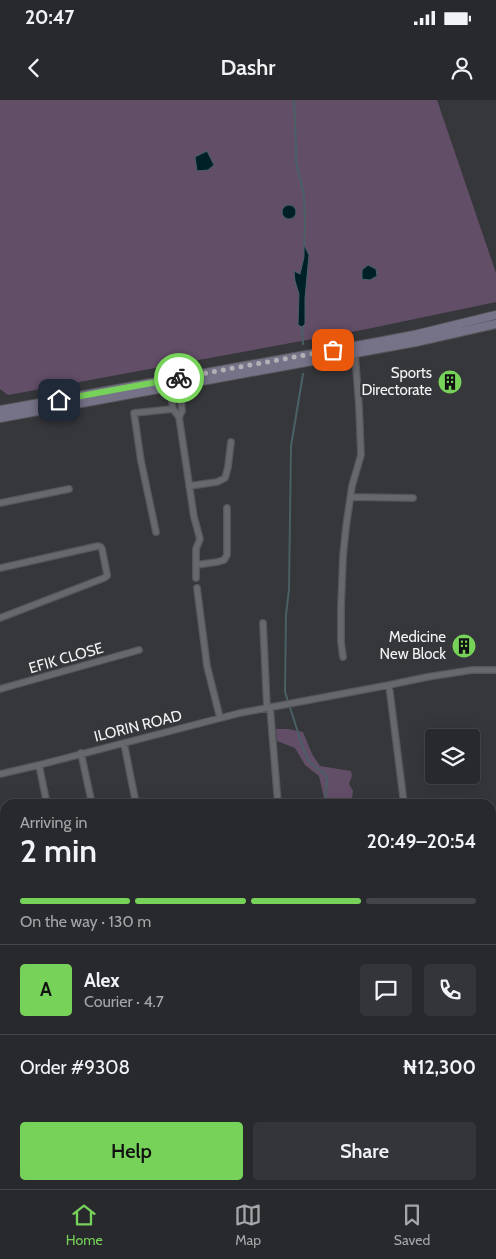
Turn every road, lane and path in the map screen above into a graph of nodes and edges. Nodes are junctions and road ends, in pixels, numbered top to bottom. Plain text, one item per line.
1 (496, 315) edge
2 (496, 324) edge
3 (415, 338) junction
4 (355, 354) junction
5 (180, 385) junction
6 (170, 387) junction
7 (173, 409) junction
8 (0, 410) edge
9 (179, 417) junction
10 (0, 418) edge
11 (231, 442) dead end
12 (189, 486) junction
13 (69, 489) dead end
14 (351, 497) junction
15 (413, 498) dead end
16 (0, 503) edge
17 (227, 508) dead end
18 (156, 532) dead end
19 (196, 565) junction
20 (0, 568) edge
21 (196, 578) dead end
22 (197, 588) dead end
23 (0, 618) edge
24 (263, 623) dead end
25 (138, 650) dead end
26 (343, 657) dead end
27 (496, 670) edge
28 (389, 685) junction
29 (0, 689) edge
30 (268, 708) junction
31 (220, 718) junction
32 (124, 743) junction
33 (81, 753) junction
34 (39, 765) junction
35 (0, 774) edge
36 (46, 799) edge
37 (91, 799) edge
38 (135, 799) edge
39 (277, 799) edge
40 (403, 799) edge

1 - 3 street
2 - 3 street
3 - 4 street
3 - 8 street
4 - 5 street
4 - 14 street
5 - 6 street
5 - 9 street
6 - 7 street
6 - 10 street
7 - 9 street
7 - 18 street
9 - 12 street
11 - 12 street
12 - 19 street
13 - 16 street
14 - 15 street
14 - 26 street
17 - 19 street
19 - 21 street
20 - 23 street
22 - 31 street
24 - 30 street
25 - 29 street, EFIK CLOSE
27 - 28 street, ILORIN ROAD
28 - 30 street, ILORIN ROAD
28 - 40 street
30 - 31 street, ILORIN ROAD
30 - 39 street
31 - 32 street, ILORIN ROAD
32 - 33 street, ILORIN ROAD
32 - 38 street
33 - 34 street, ILORIN ROAD
33 - 37 street
34 - 35 street, ILORIN ROAD
34 - 36 street

